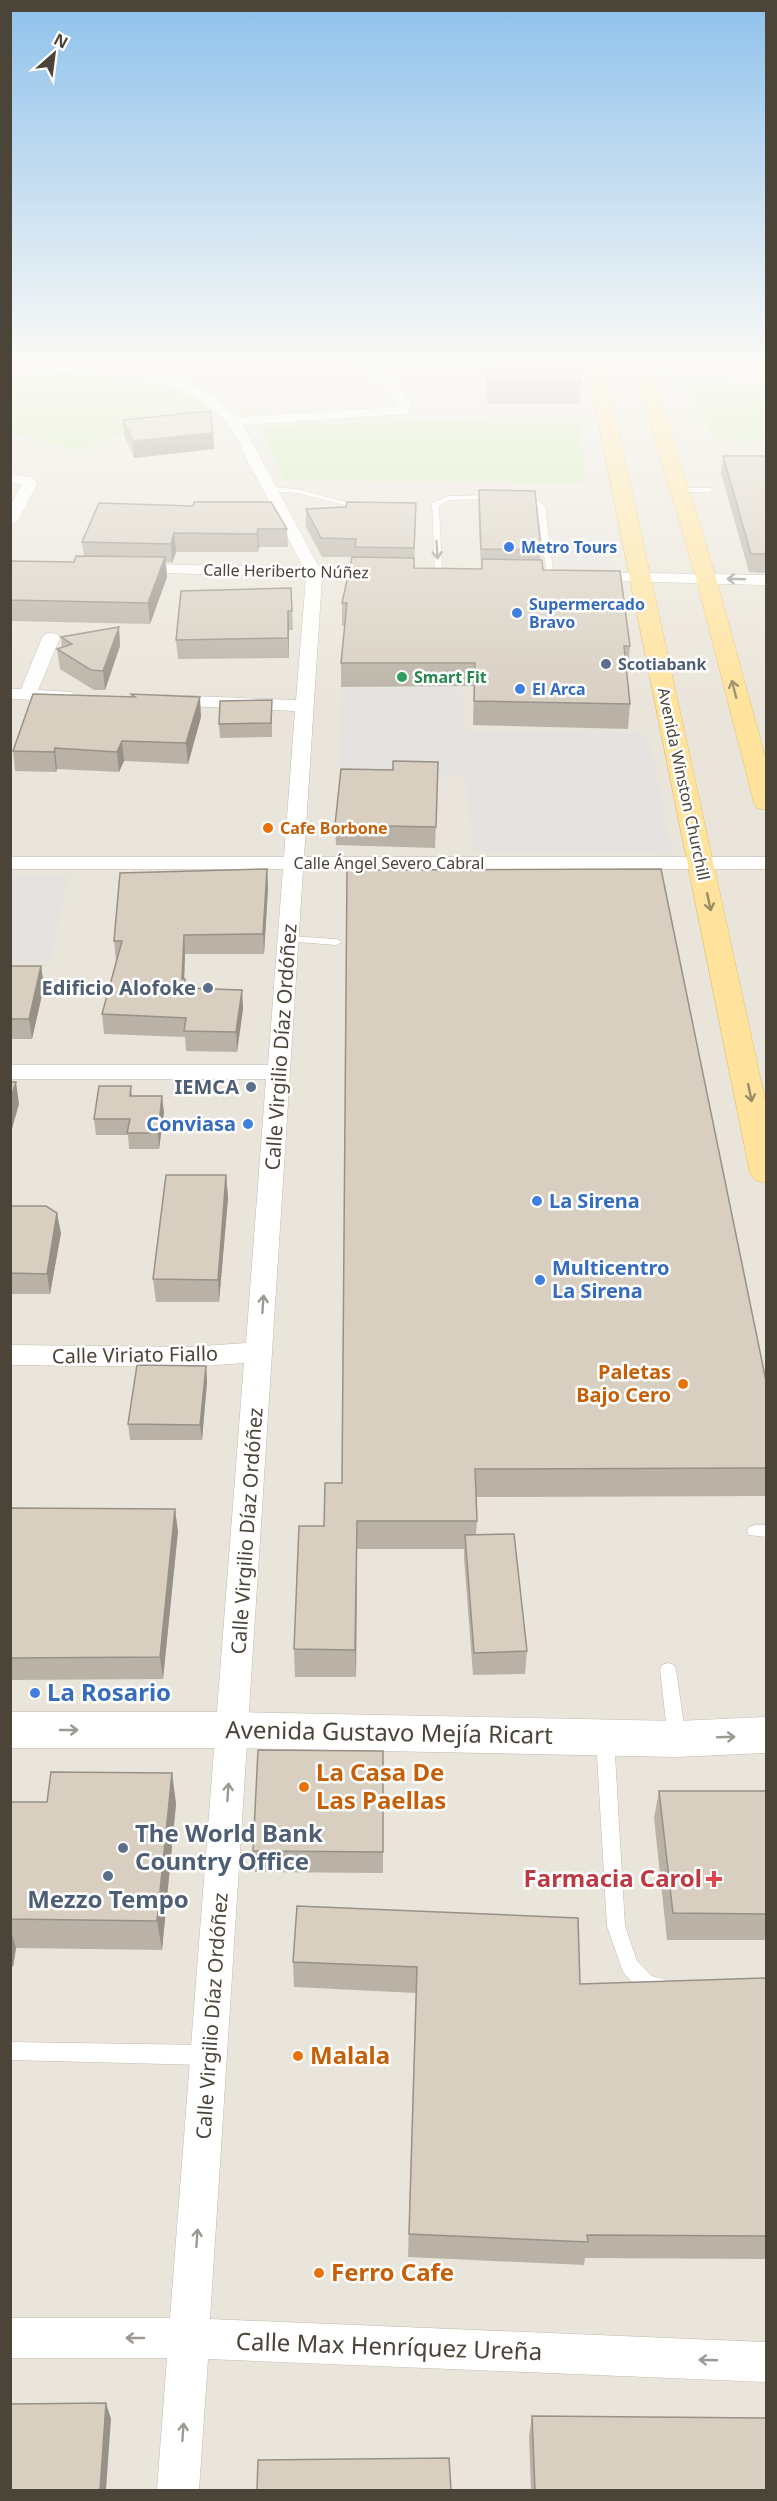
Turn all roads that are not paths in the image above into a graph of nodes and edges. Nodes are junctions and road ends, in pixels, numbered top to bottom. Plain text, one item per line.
1 (263, 477) edge
2 (619, 477) edge
3 (675, 477) edge
4 (10, 478) edge
5 (269, 489) junction
6 (679, 490) junction
7 (710, 490) dead end
8 (374, 510) edge
9 (10, 521) edge
10 (115, 569) edge
11 (314, 572) junction
12 (393, 573) edge
13 (438, 573) edge
14 (556, 576) joint
15 (641, 578) junction
16 (706, 578) junction
17 (766, 580) edge
18 (51, 638) dead end
19 (19, 694) edge
20 (85, 697) edge
21 (143, 699) edge
22 (306, 706) junction
23 (758, 745) edge
24 (765, 792) edge
25 (295, 863) junction
26 (766, 863) edge
27 (10, 864) edge
28 (701, 864) junction
29 (289, 939) junction
30 (336, 942) dead end
31 (10, 1072) edge
32 (280, 1072) junction
33 (766, 1173) edge
34 (260, 1352) junction
35 (10, 1356) edge
36 (668, 1670) dead end
37 (10, 1730) edge
38 (233, 1730) junction
39 (766, 1735) edge
40 (604, 1737) junction
41 (677, 1738) junction
42 (683, 1988) edge
43 (10, 2051) edge
44 (210, 2055) junction
45 (10, 2338) edge
46 (189, 2338) junction
47 (766, 2362) edge
48 (178, 2490) edge

1 - 5 street
2 - 15 main road, Avenida Winston Churchill
3 - 6 main road
4 - 9 street
5 - 8 lane
5 - 11 street
6 - 7 lane
6 - 16 main road
10 - 11 street, Calle Heriberto Núñez
11 - 12 street, Calle Heriberto Núñez
11 - 22 street, Calle Virgilio Díaz Ordóñez
14 -> 13 lane
14 - 15 street
15 - 16 street
15 - 28 main road, Avenida Winston Churchill
17 -> 16 street
23 -> 16 main road
18 - 19 street
19 - 20 street
21 - 22 street
22 - 25 street, Calle Virgilio Díaz Ordóñez
23 - 24 main road
25 - 27 street, Calle Ángel Severo Cabral
25 - 28 street, Calle Ángel Severo Cabral
25 - 29 street, Calle Virgilio Díaz Ordóñez
26 - 28 street, Calle Ángel Severo Cabral
28 -> 33 main road, Avenida Winston Churchill
29 - 30 lane
29 - 32 street, Calle Virgilio Díaz Ordóñez
31 - 32 street
34 -> 32 street, Calle Virgilio Díaz Ordóñez
34 - 35 street, Calle Viriato Fiallo
34 - 38 street, Calle Virgilio Díaz Ordóñez
36 - 41 lane
37 -> 38 street, Avenida Gustavo Mejía Ricart
38 - 40 street, Avenida Gustavo Mejía Ricart
44 -> 38 street, Calle Virgilio Díaz Ordóñez
41 -> 39 street, Avenida Gustavo Mejía Ricart
40 - 41 street, Avenida Gustavo Mejía Ricart
40 - 42 lane
43 - 44 lane
46 -> 44 street, Calle Virgilio Díaz Ordóñez
46 -> 45 street, Calle Max Henríquez Ureña
47 -> 46 street, Calle Max Henríquez Ureña
48 -> 46 street, Calle Virgilio Díaz Ordóñez

